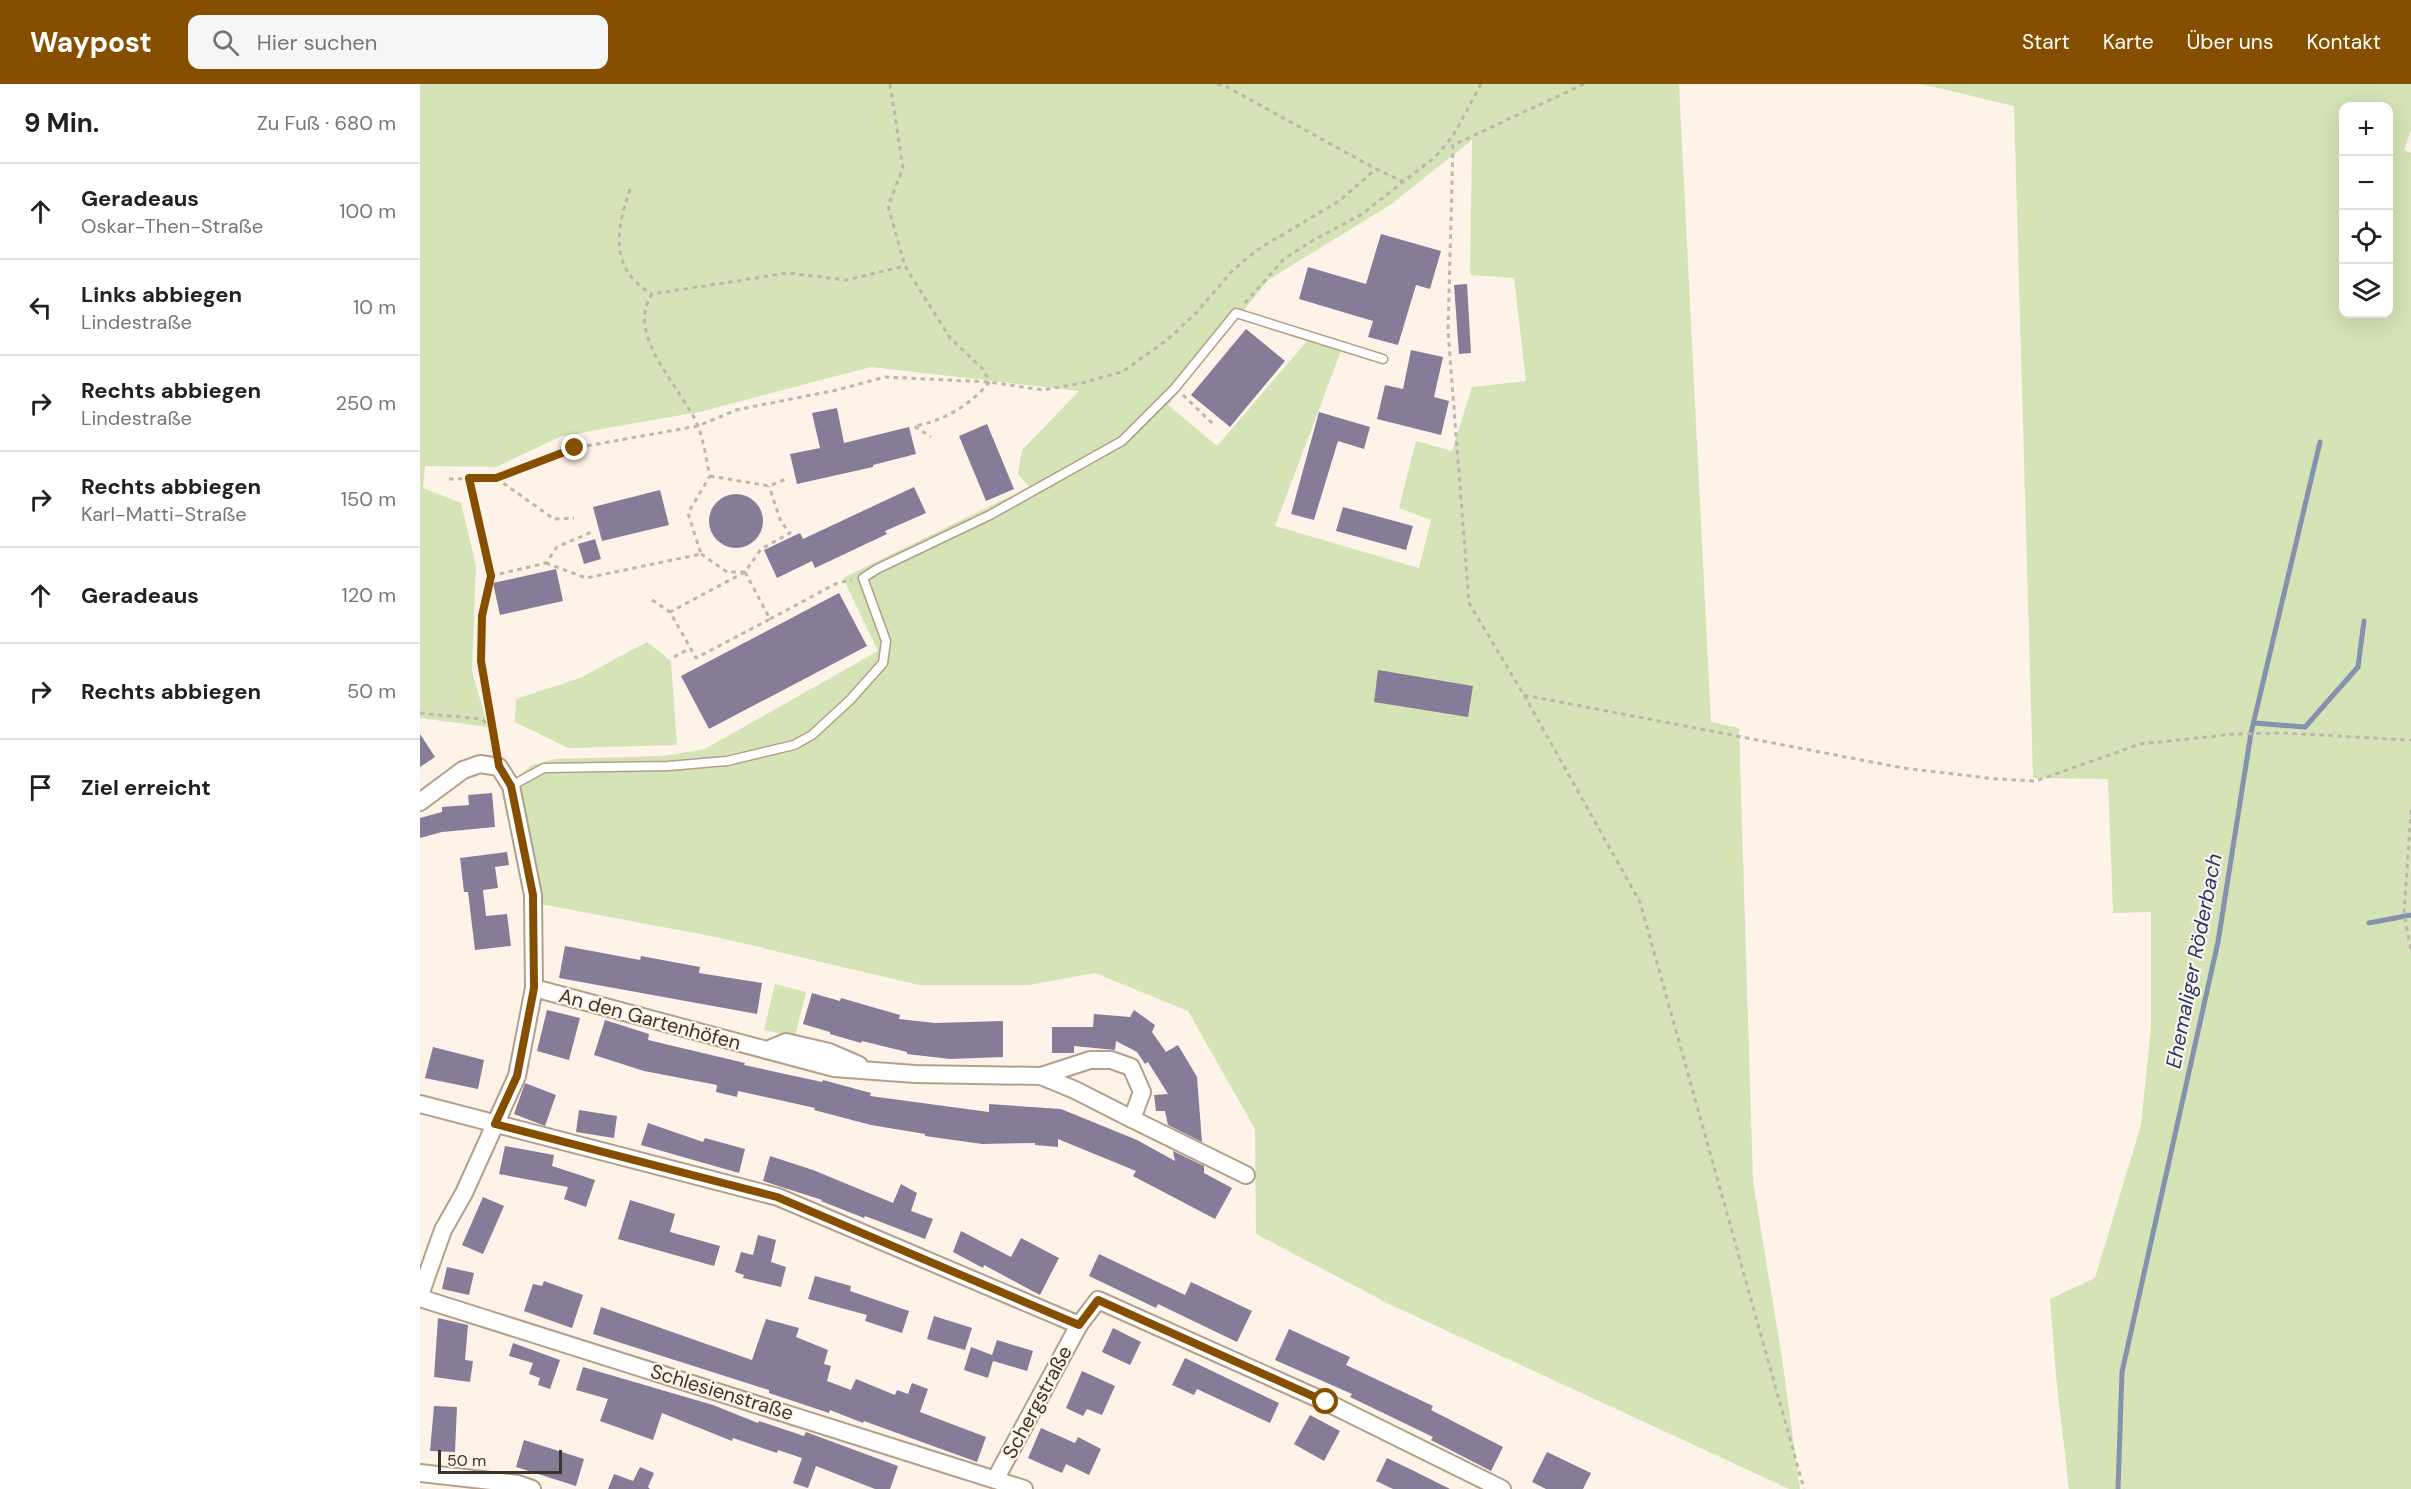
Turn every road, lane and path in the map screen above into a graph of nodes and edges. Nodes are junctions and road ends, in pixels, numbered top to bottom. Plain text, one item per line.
1 (890, 84) edge
2 (1217, 84) edge
3 (1481, 84) edge
4 (1584, 84) edge
5 (1376, 169) junction
6 (1404, 182) junction
7 (630, 189) dead end
8 (905, 266) junction
9 (652, 294) junction
10 (1236, 313) junction
11 (1383, 359) dead end
12 (989, 382) junction
13 (1175, 388) junction
14 (1214, 425) dead end
15 (698, 426) junction
16 (931, 437) dead end
17 (710, 476) junction
18 (469, 478) junction
19 (496, 478) junction
20 (449, 479) dead end
21 (786, 479) dead end
22 (769, 486) junction
23 (574, 518) dead end
24 (594, 531) dead end
25 (701, 554) junction
26 (546, 562) junction
27 (745, 572) junction
28 (491, 576) junction
29 (863, 578) junction
30 (652, 600) dead end
31 (670, 612) junction
32 (770, 619) junction
33 (690, 648) junction
34 (674, 657) dead end
35 (1524, 695) junction
36 (420, 713) edge
37 (494, 728) junction
38 (2411, 740) edge
39 (499, 766) junction
40 (511, 786) junction
41 (420, 802) edge
42 (2411, 810) edge
43 (2411, 951) edge
44 (534, 988) junction
45 (1041, 1076) junction
46 (420, 1104) edge
47 (1132, 1119) junction
48 (495, 1124) junction
49 (1246, 1175) dead end
50 (420, 1296) edge
51 (1079, 1325) junction
52 (420, 1473) edge
53 (996, 1478) junction
54 (1018, 1488) edge
55 (532, 1489) edge
56 (1502, 1489) edge
57 (1804, 1489) edge

1 - 8 path
2 - 5 path
3 - 6 path
4 - 35 path
5 - 6 path
5 - 12 path
6 - 10 path
7 - 9 path
8 - 9 path
8 - 12 path
9 - 15 path
10 - 11 lane
10 - 13 lane
12 - 15 path
12 - 16 path
13 - 14 path
13 - 29 lane
15 - 17 path
15 - 19 path
17 - 22 path
17 - 25 path
18 - 19 path
18 - 20 path
18 - 28 path
19 - 23 path
21 - 22 path
22 - 27 path
24 - 26 path
25 - 26 path
25 - 27 path
26 - 28 path
27 - 31 path
27 - 32 path
28 - 37 path
29 - 32 path
29 - 40 lane
30 - 31 path
31 - 33 path
32 - 33 path
33 - 34 path
35 - 38 path
35 - 57 path
36 - 37 path
37 - 39 path
39 - 40 street
39 - 41 street
40 - 44 street
42 - 43 path
44 - 45 street, An den Gartenhöfen
44 - 48 street
45 - 47 street, An den Gartenhöfen
45 - 47 street, An den Gartenhöfen
46 - 48 street
47 - 49 street, An den Gartenhöfen
48 - 50 street
48 - 51 street
50 - 53 street, Schlesienstraße
51 - 53 street, Schergstraße
51 - 56 street, Schergstraße
52 - 55 street
53 - 54 street, Schlesienstraße

